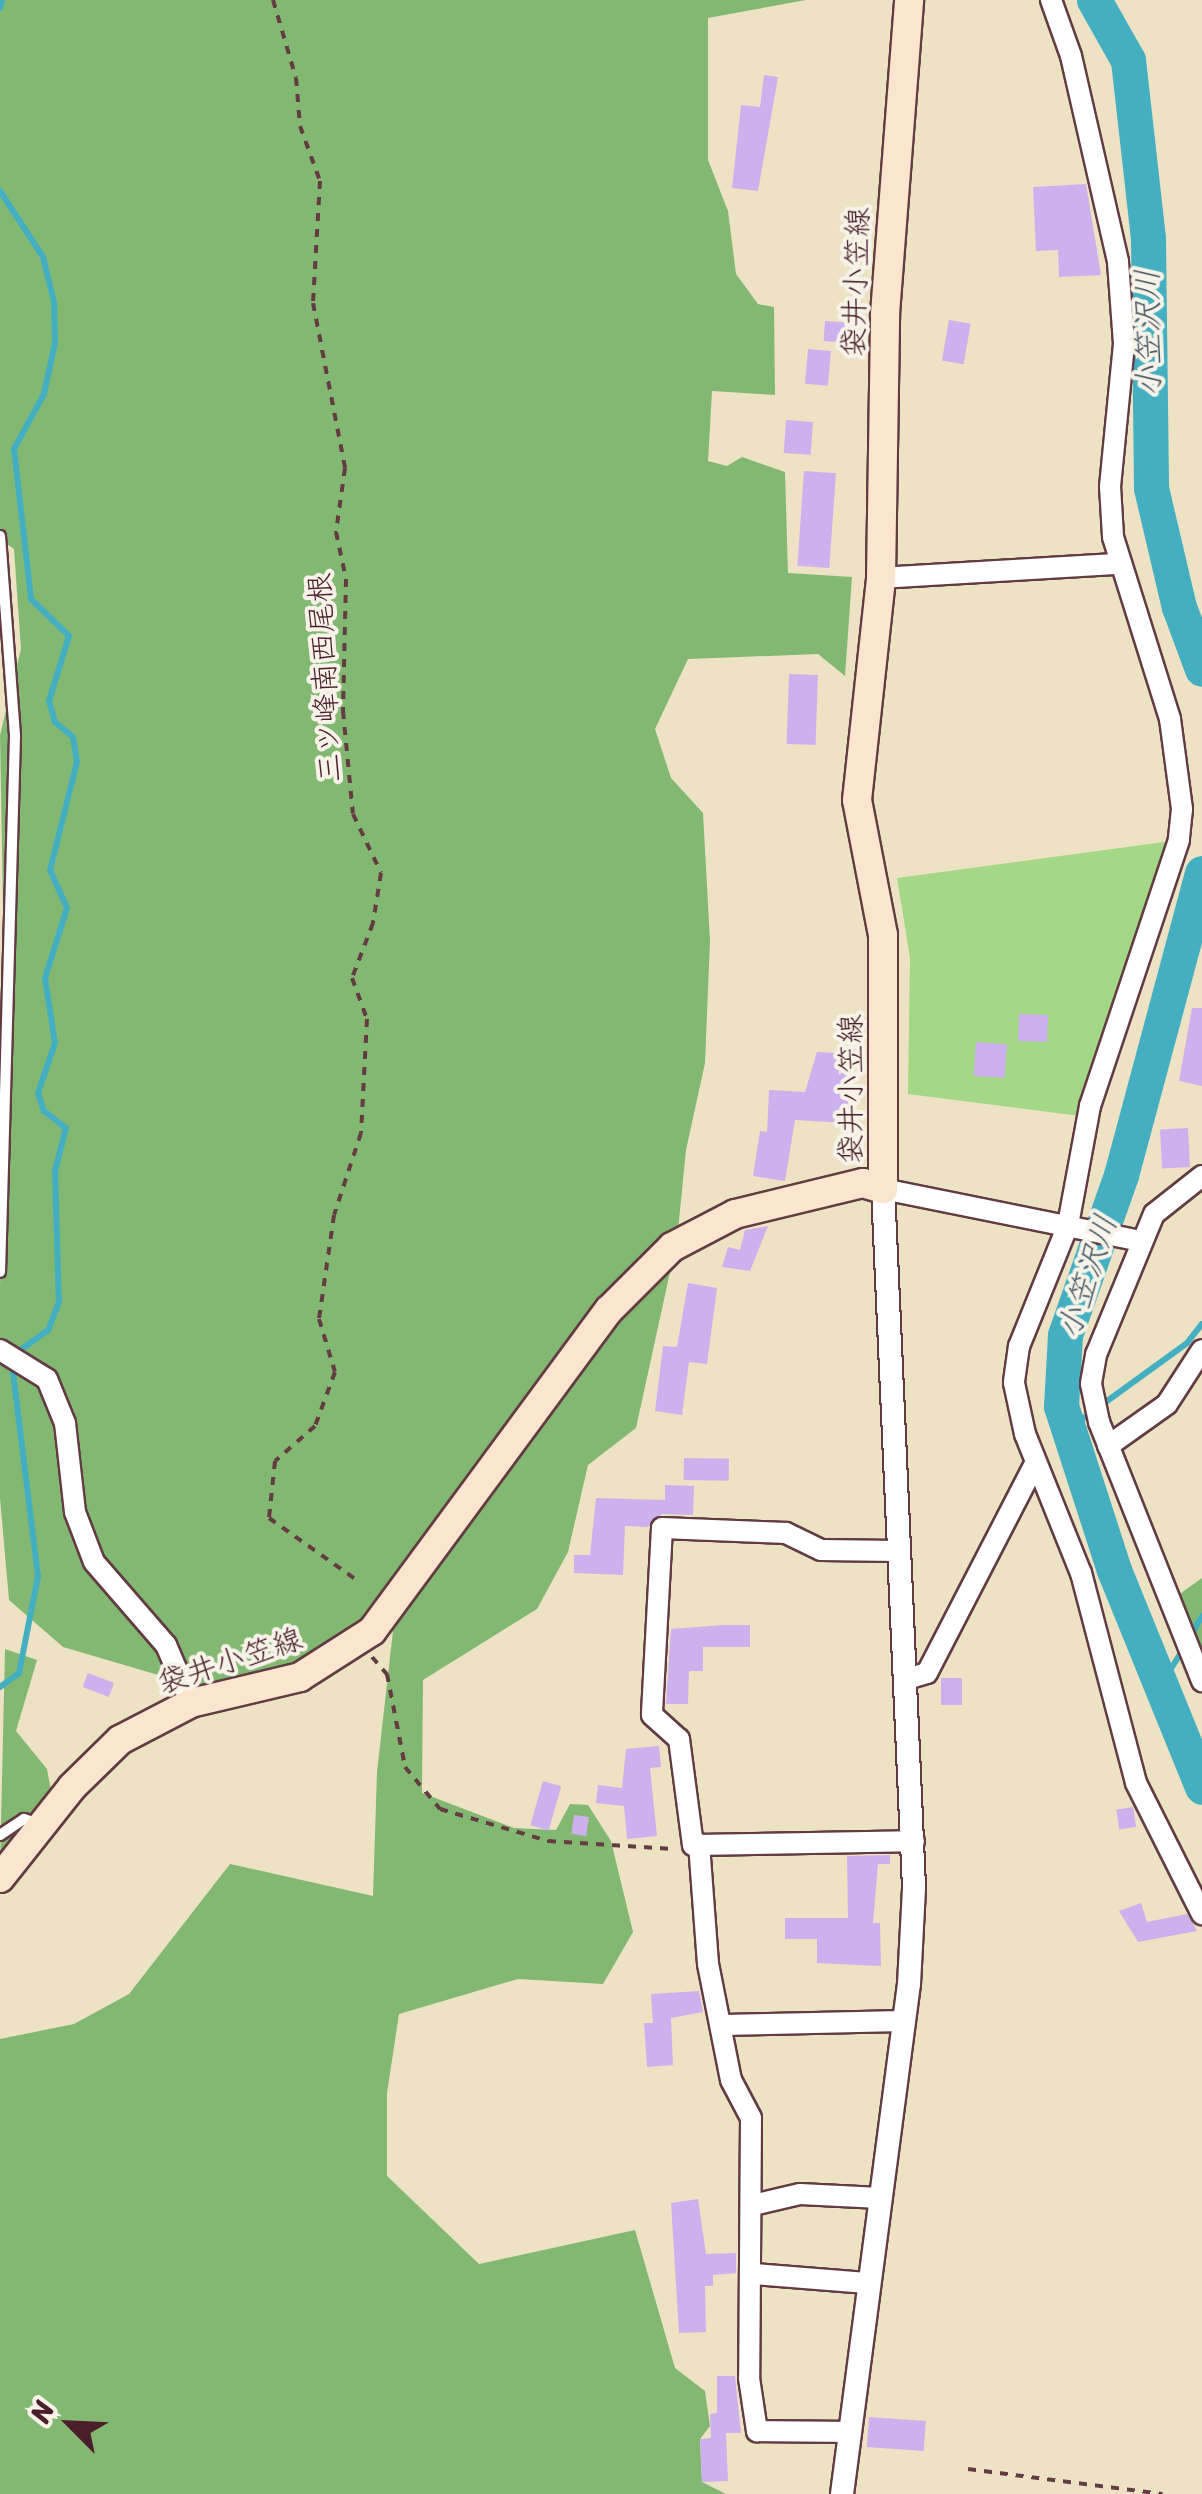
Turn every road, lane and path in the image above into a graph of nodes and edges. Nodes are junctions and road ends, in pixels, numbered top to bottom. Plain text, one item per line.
1 (273, 0) edge
2 (909, 0) edge
3 (1051, 0) edge
4 (0, 536) edge
5 (1118, 564) junction
6 (881, 578) junction
7 (1202, 1176) edge
8 (882, 1189) junction
9 (1068, 1226) junction
10 (1141, 1241) junction
11 (0, 1272) edge
12 (0, 1350) edge
13 (1202, 1350) edge
14 (1108, 1446) junction
15 (1036, 1462) junction
16 (898, 1551) junction
17 (355, 1579) dead end
18 (360, 1642) junction
19 (907, 1679) junction
20 (1202, 1681) edge
21 (190, 1703) junction
22 (40, 1825) junction
23 (0, 1835) edge
24 (914, 1841) junction
25 (696, 1845) junction
26 (0, 1878) edge
27 (1202, 1914) edge
28 (904, 2021) junction
29 (722, 2025) junction
30 (880, 2198) junction
31 (754, 2205) junction
32 (754, 2274) junction
33 (867, 2283) junction
34 (846, 2432) junction
35 (968, 2469) dead end
36 (842, 2494) edge
37 (1162, 2494) edge

1 - 17 path, 三ツ峰南西尾根
2 - 6 main road, 袋井小笠線
3 - 5 street
4 - 11 lane
5 - 6 street
5 - 9 street
6 - 8 main road, 袋井小笠線
7 - 10 street
8 - 9 street
8 - 16 street
8 - 18 main road, 袋井小笠線
9 - 10 street
9 - 15 street
10 - 14 street
12 - 21 street
13 - 14 street
14 - 20 street
15 - 19 street
15 - 27 street
16 - 19 street
16 - 25 street
18 - 21 main road, 袋井小笠線
18 - 25 path
19 - 24 street
21 - 22 main road, 袋井小笠線
22 - 23 lane
22 - 26 main road, 袋井小笠線
24 - 25 street
24 - 28 street
25 - 29 street
28 - 29 street
28 - 30 street
29 - 31 street
30 - 31 street
30 - 33 street
31 - 32 street
32 - 33 street
32 - 34 street
33 - 34 street
34 - 36 street
35 - 37 path

